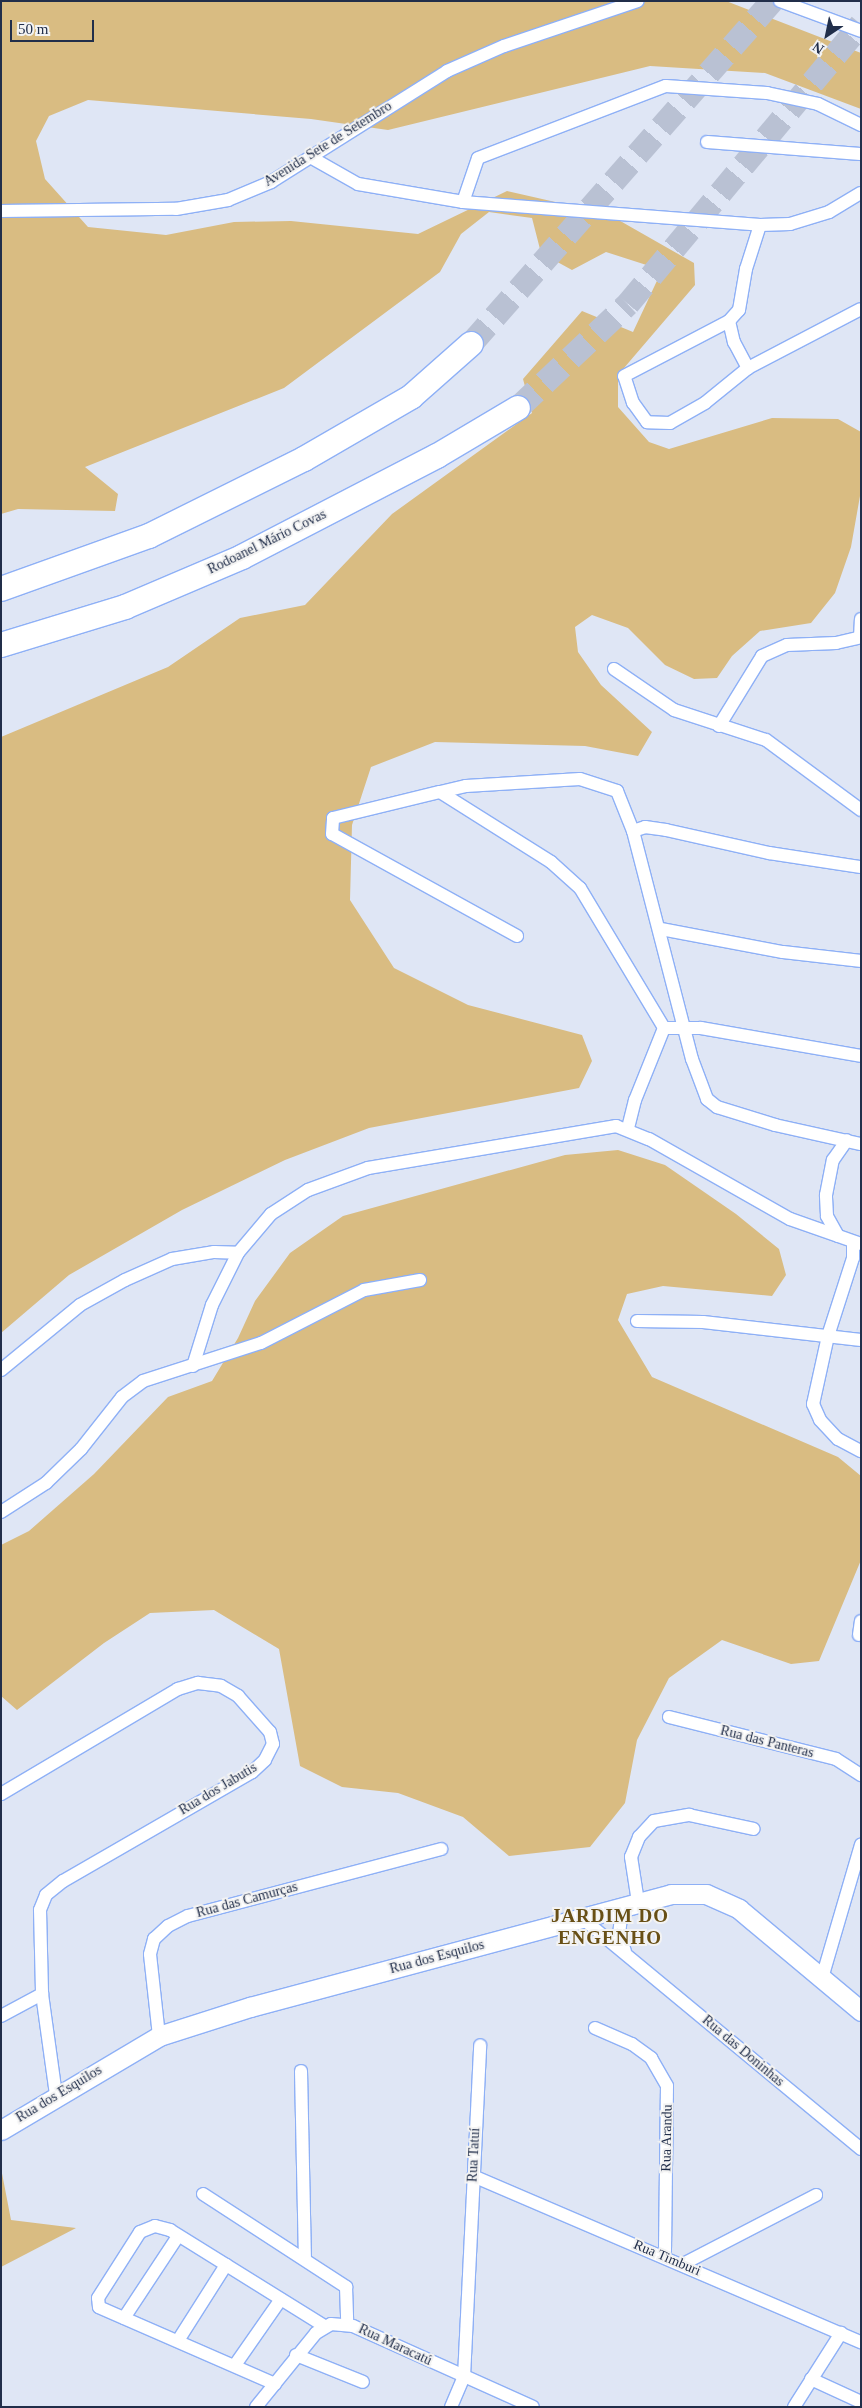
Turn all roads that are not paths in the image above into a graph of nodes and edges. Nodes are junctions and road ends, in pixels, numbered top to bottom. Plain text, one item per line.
1 (638, 1) edge
2 (780, 1) edge
3 (861, 31) edge
4 (861, 125) edge
5 (707, 142) dead end
6 (861, 154) edge
7 (312, 158) junction
8 (861, 193) edge
9 (463, 202) junction
10 (1, 211) edge
11 (760, 225) junction
12 (861, 309) edge
13 (729, 321) junction
14 (471, 344) tunnel mouth
15 (748, 368) junction
16 (518, 408) tunnel mouth
17 (1, 589) edge
18 (861, 619) edge
19 (860, 637) edge
20 (1, 645) edge
21 (614, 669) dead end
22 (719, 726) junction
23 (440, 792) junction
24 (861, 810) edge
25 (634, 831) junction
26 (861, 867) edge
27 (662, 929) junction
28 (517, 936) dead end
29 (861, 961) edge
30 (664, 1028) junction
31 (685, 1029) junction
32 (861, 1056) edge
33 (628, 1128) junction
34 (847, 1140) junction
35 (861, 1144) edge
36 (838, 1236) junction
37 (857, 1243) edge
38 (238, 1253) junction
39 (420, 1280) dead end
40 (637, 1321) dead end
41 (828, 1336) junction
42 (861, 1340) edge
43 (192, 1366) junction
44 (1, 1370) edge
45 (861, 1450) edge
46 (1, 1512) edge
47 (861, 1621) edge
48 (860, 1635) edge
49 (669, 1718) dead end
50 (861, 1775) edge
51 (1, 1794) edge
52 (754, 1829) dead end
53 (861, 1845) edge
54 (441, 1849) dead end
55 (630, 1905) junction
56 (583, 1920) junction
57 (625, 1951) junction
58 (822, 1978) junction
59 (42, 1994) junction
60 (861, 2011) edge
61 (1, 2016) edge
62 (595, 2028) dead end
63 (160, 2036) junction
64 (480, 2045) dead end
65 (301, 2070) dead end
66 (56, 2095) junction
67 (1, 2130) edge
68 (861, 2149) edge
69 (473, 2176) junction
70 (203, 2194) dead end
71 (816, 2195) dead end
72 (178, 2236) junction
73 (665, 2257) junction
74 (305, 2259) junction
75 (682, 2264) junction
76 (226, 2266) junction
77 (281, 2299) junction
78 (124, 2318) junction
79 (346, 2324) junction
80 (324, 2326) junction
81 (840, 2333) junction
82 (179, 2339) junction
83 (861, 2342) edge
84 (296, 2355) junction
85 (235, 2365) junction
86 (464, 2377) junction
87 (812, 2379) junction
88 (363, 2382) dead end
89 (275, 2384) junction
90 (861, 2402) edge
91 (256, 2407) edge
92 (451, 2407) edge
93 (534, 2407) edge
94 (794, 2407) edge

1 - 7 street, Avenida Sete de Setembro
2 - 3 street
4 - 9 street
5 - 6 street
7 - 9 street
7 - 10 street, Avenida Sete de Setembro
8 - 11 street
9 - 11 street
11 - 13 street
12 - 15 street
13 - 15 street
13 - 15 street
14 - 17 highway
16 - 20 highway, Rodoanel Mário Covas
18 - 19 street
19 - 22 street
21 - 22 street
22 - 24 street
23 - 25 street
23 - 28 street
23 - 30 street
25 - 26 street
25 - 27 street
27 - 29 street
27 - 31 street
30 - 31 street
30 - 33 street
31 - 32 street
31 - 34 street
33 - 36 street
33 - 38 street
34 - 35 street
34 - 36 street
36 - 37 street
37 - 41 street
38 - 43 street
38 - 44 street
39 - 43 street
40 - 41 street
41 - 42 street
41 - 45 street
43 - 46 street
47 - 48 street
49 - 50 street, Rua das Panteras
51 - 59 street, Rua dos Jabutis
52 - 55 street
53 - 58 street
54 - 63 street, Rua das Camurças
55 - 56 street, Rua dos Esquilos
55 - 57 street
55 - 58 street, Rua dos Esquilos
56 - 57 street, Rua das Doninhas
56 - 63 street, Rua dos Esquilos
57 - 68 street, Rua das Doninhas
58 - 60 street, Rua dos Esquilos
59 - 61 street
59 - 66 street, Rua dos Jabutis
62 - 73 street, Rua Arandu
63 - 66 street, Rua dos Esquilos
64 - 69 street, Rua Tatuí
65 - 74 street
66 - 67 street, Rua dos Esquilos
69 - 73 street, Rua Timburi
69 - 86 street, Rua Tatuí
70 - 74 street
71 - 75 street
72 - 76 street
72 - 78 street
72 - 78 street
73 - 75 street, Rua Timburi
74 - 79 street
75 - 81 street, Rua Timburi
76 - 77 street
76 - 82 street
77 - 80 street
77 - 85 street
78 - 82 street
79 - 80 street, Rua Maracatú
79 - 86 street, Rua Maracatú
80 - 84 street
81 - 83 street, Rua Timburi
81 - 87 street
82 - 85 street
84 - 88 street
84 - 89 street
85 - 89 street
86 - 92 street
86 - 93 street, Rua Maracatú
87 - 90 street
87 - 94 street
89 - 91 street

